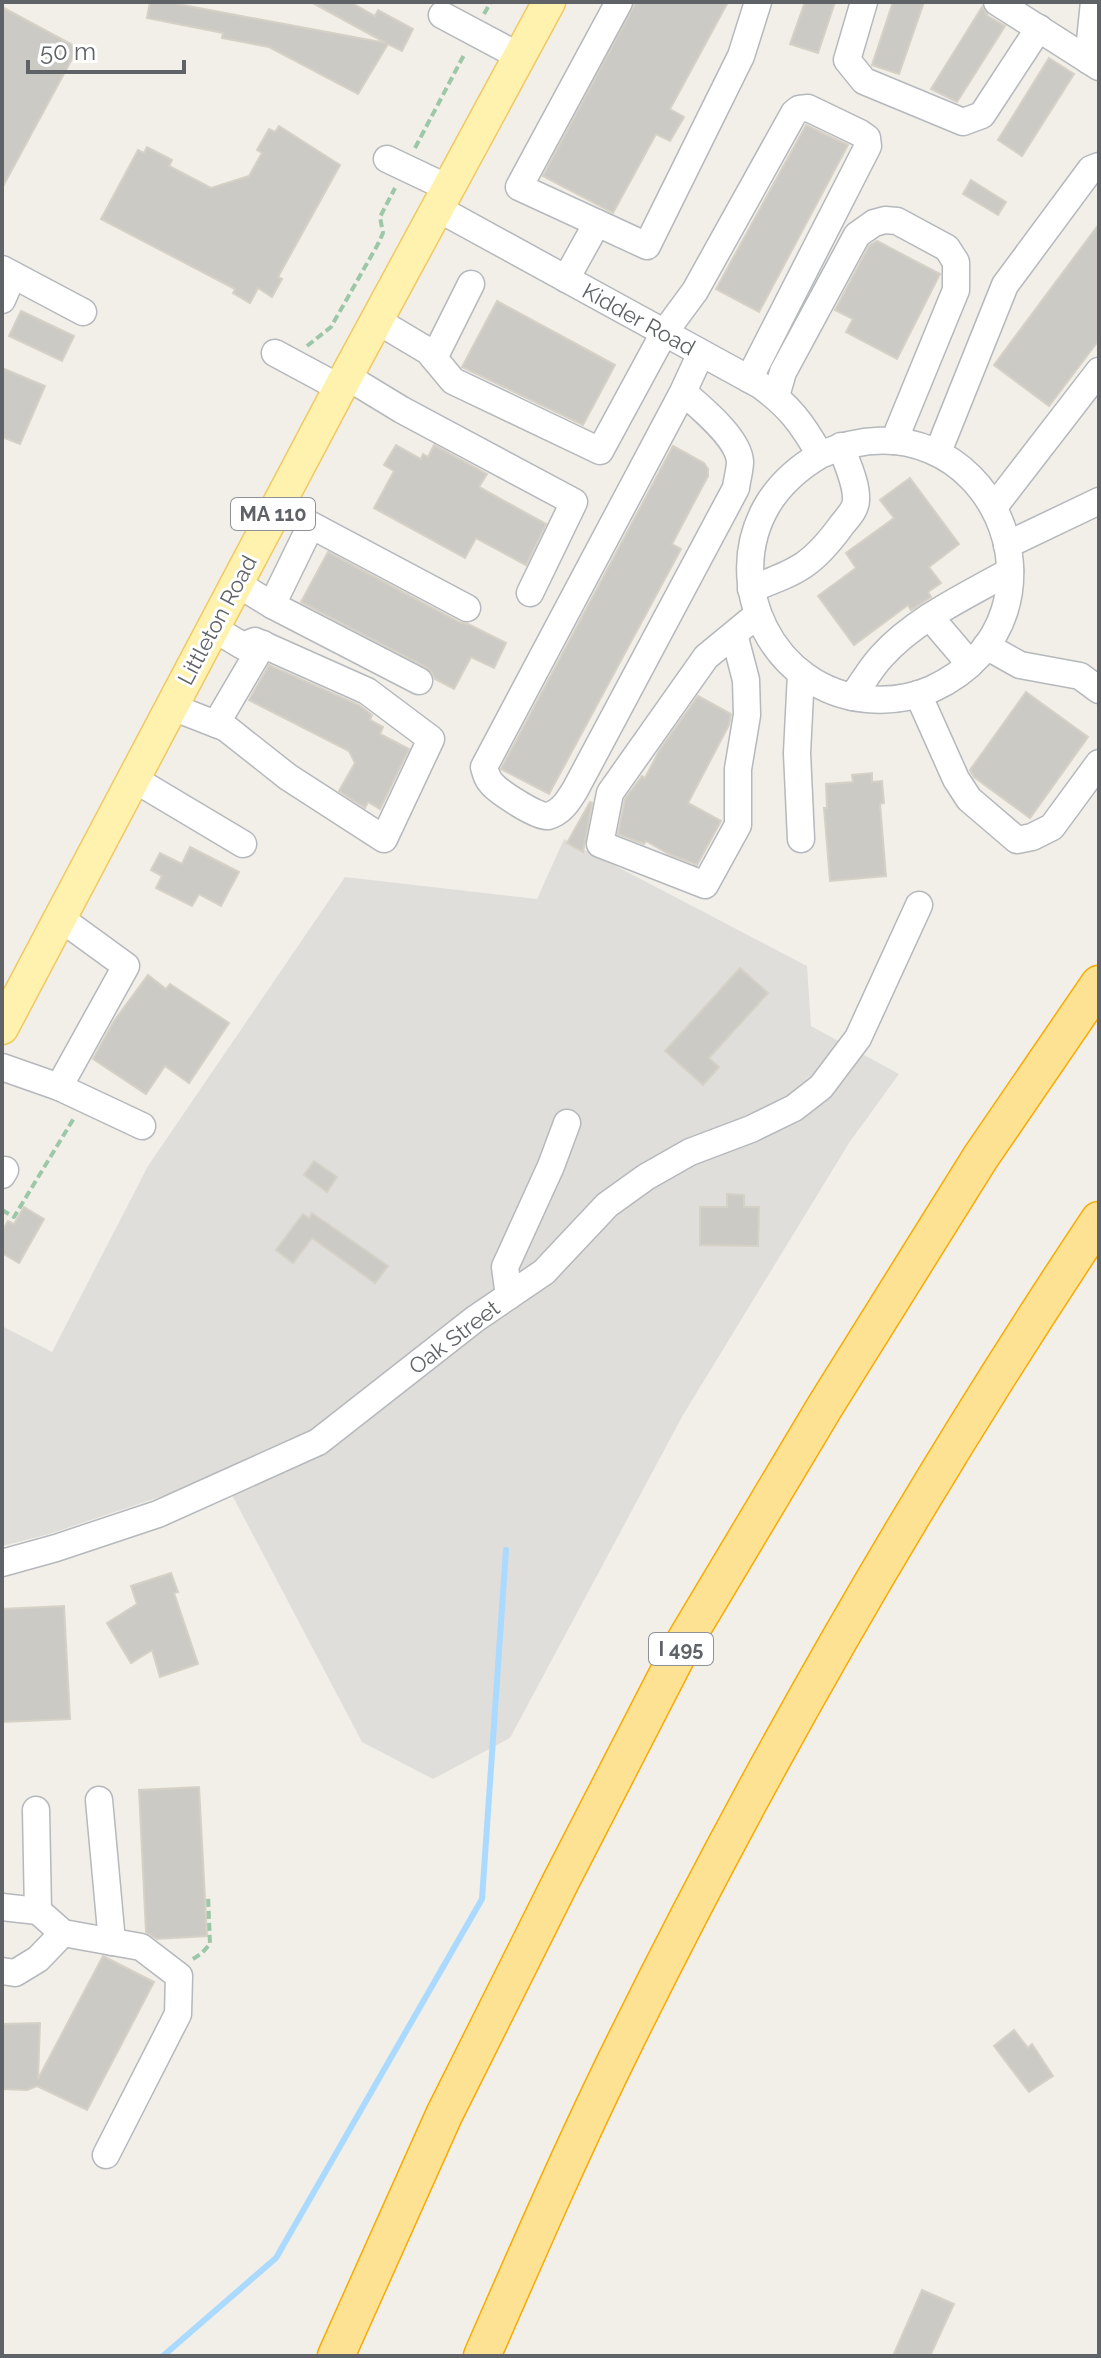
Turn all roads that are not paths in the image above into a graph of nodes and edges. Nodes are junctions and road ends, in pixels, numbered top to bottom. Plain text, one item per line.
1 (549, 2) edge
2 (619, 2) edge
3 (758, 2) edge
4 (864, 2) edge
5 (997, 2) edge
6 (1094, 2) edge
7 (442, 15) dead end
8 (1039, 28) junction
9 (519, 56) junction
10 (1094, 63) edge
11 (396, 164) road end
12 (1099, 166) edge
13 (442, 198) junction
14 (597, 223) junction
15 (8, 272) edge
16 (566, 279) junction
17 (471, 284) dead end
18 (2, 300) edge
19 (83, 312) dead end
20 (376, 320) junction
21 (664, 333) junction
22 (701, 353) junction
23 (283, 357) road end
24 (434, 358) junction
25 (1099, 371) edge
26 (749, 379) junction
27 (343, 382) junction
28 (683, 392) junction
29 (776, 396) junction
30 (894, 441) junction
31 (830, 450) junction
32 (938, 452) junction
33 (1099, 501) edge
34 (277, 507) junction
35 (994, 507) junction
36 (310, 527) junction
37 (1007, 545) junction
38 (1010, 571) junction
39 (236, 583) junction
40 (530, 593) dead end
41 (754, 602) junction
42 (272, 605) junction
43 (467, 608) dead end
44 (930, 617) junction
45 (213, 628) junction
46 (734, 634) junction
47 (263, 644) junction
48 (978, 655) junction
49 (801, 674) junction
50 (419, 681) dead end
51 (1099, 690) edge
52 (918, 694) junction
53 (852, 697) junction
54 (172, 707) junction
55 (216, 724) junction
56 (1099, 763) edge
57 (134, 779) junction
58 (801, 839) dead end
59 (243, 844) dead end
60 (919, 905) dead end
61 (60, 918) junction
62 (1099, 984) edge
63 (2, 1028) edge
64 (2, 1067) edge
65 (59, 1087) junction
66 (567, 1123) dead end
67 (142, 1126) dead end
68 (1099, 1220) edge
69 (509, 1296) junction
70 (2, 1563) edge
71 (99, 1800) dead end
72 (36, 1810) dead end
73 (2, 1907) edge
74 (38, 1911) junction
75 (63, 1933) junction
76 (112, 1942) junction
77 (2, 1971) edge
78 (106, 2155) dead end
79 (336, 2356) edge
80 (482, 2356) edge

1 - 9 main road, Littleton Road / MA 110
2 - 14 street
3 - 14 street
4 - 8 street
5 - 8 street
6 - 10 street
7 - 9 street
8 - 10 street
9 - 13 main road, Littleton Road / MA 110
11 - 13 street, Kidder Road
12 - 32 street
13 - 16 street, Kidder Road
13 - 20 main road, Littleton Road / MA 110
14 - 16 street
15 - 18 street
15 - 19 street
16 - 21 street, Kidder Road
17 - 24 street
20 - 24 street
20 - 27 main road, Littleton Road / MA 110
21 - 22 street, Kidder Road
21 - 24 street
21 - 26 street
22 - 26 street, Kidder Road
22 - 28 street
23 - 27 street
25 - 35 street
26 - 29 street, Kidder Road
27 - 34 main road, Littleton Road / MA 110
27 - 40 street
28 - 28 street
29 - 30 street
29 - 31 street, Kidder Road
30 - 31 street
30 - 32 street
31 - 41 street
31 - 41 street, Kidder Road
32 - 35 street
33 - 37 street
34 - 36 street
34 - 39 main road, Littleton Road / MA 110
35 - 37 street
36 - 42 street
36 - 43 street
37 - 38 street
38 - 44 street
38 - 48 street
39 - 42 street
39 - 45 main road, Littleton Road / MA 110
41 - 46 street
41 - 49 street
42 - 50 street
44 - 48 street
44 - 53 street
45 - 47 street
45 - 54 main road, Littleton Road / MA 110
46 - 46 street
47 - 55 street
47 - 55 street
48 - 51 street
48 - 52 street
49 - 53 street
49 - 58 street
52 - 53 street
52 - 56 street
54 - 55 street
54 - 57 main road, Littleton Road / MA 110
57 - 59 street
57 - 61 main road, Littleton Road / MA 110
60 - 69 street, Oak Street
61 - 63 main road, Littleton Road / MA 110
61 - 65 street
62 - 79 highway, I 495
64 - 65 street
65 - 67 street
66 - 69 street
68 - 80 highway
69 - 70 street, Oak Street
71 - 76 street
72 - 74 street
73 - 74 street
74 - 75 street
75 - 76 street
75 - 77 street
76 - 78 street

